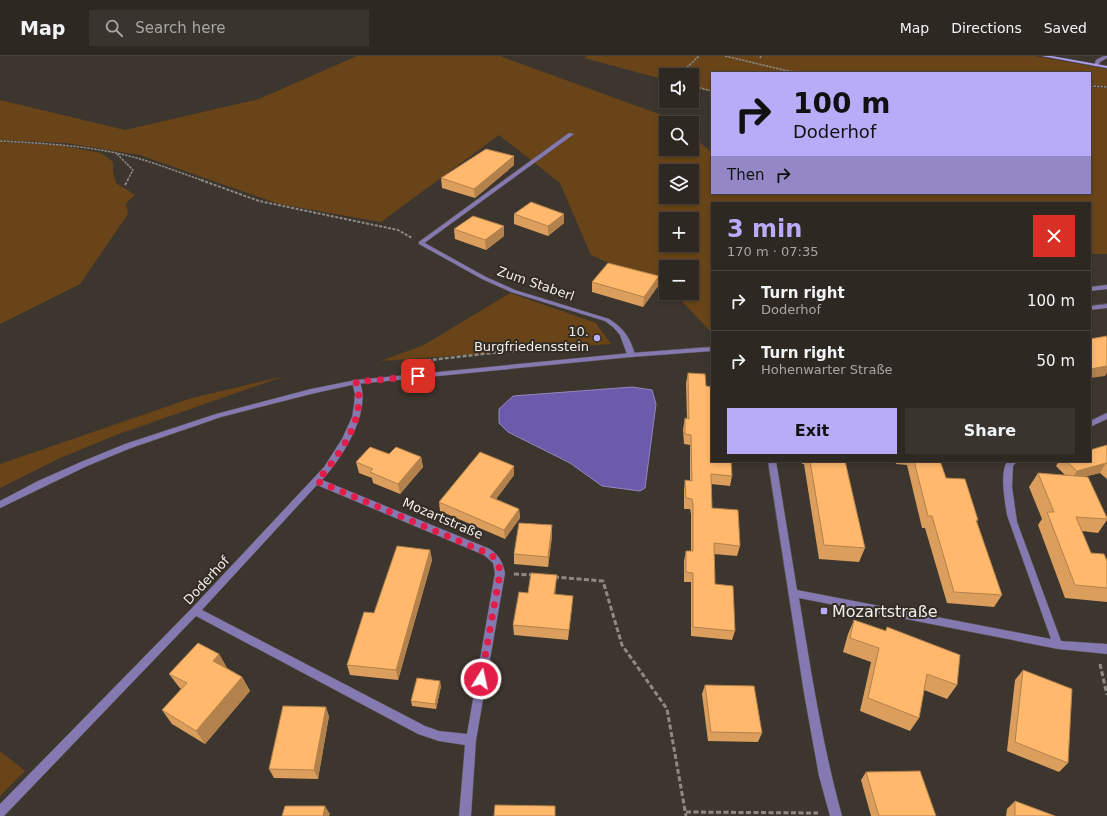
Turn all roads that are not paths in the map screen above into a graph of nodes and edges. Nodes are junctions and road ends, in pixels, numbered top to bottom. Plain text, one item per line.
1 (1044, 56) edge
2 (1107, 56) edge
3 (1100, 60) junction
4 (1107, 62) edge
5 (1096, 65) junction
6 (1107, 67) edge
7 (570, 134) dead end
8 (1107, 288) edge
9 (1091, 289) edge
10 (1107, 306) edge
11 (1091, 308) edge
12 (711, 349) edge
13 (631, 355) junction
14 (356, 382) junction
15 (1107, 416) edge
16 (1091, 424) edge
17 (772, 462) edge
18 (1012, 462) edge
19 (317, 481) junction
20 (0, 504) edge
21 (794, 593) junction
22 (195, 611) junction
23 (1058, 645) junction
24 (1107, 649) edge
25 (471, 740) junction
26 (0, 812) edge
27 (835, 815) edge
28 (465, 816) edge

1 - 5 main road
2 - 3 street
3 - 4 street
3 - 5 street
5 - 6 main road
7 - 13 street, Zum Staberl
8 - 9 street
10 - 11 street
12 - 13 street
13 - 14 street
14 - 19 street, Doderhof
14 - 20 street
15 - 16 street
17 - 21 street
18 - 23 street
19 - 22 street, Doderhof
19 - 25 street, Mozartstraße
21 - 23 street
21 - 27 street
22 - 25 street
22 - 26 street, Doderhof
23 - 24 street
25 - 28 street

